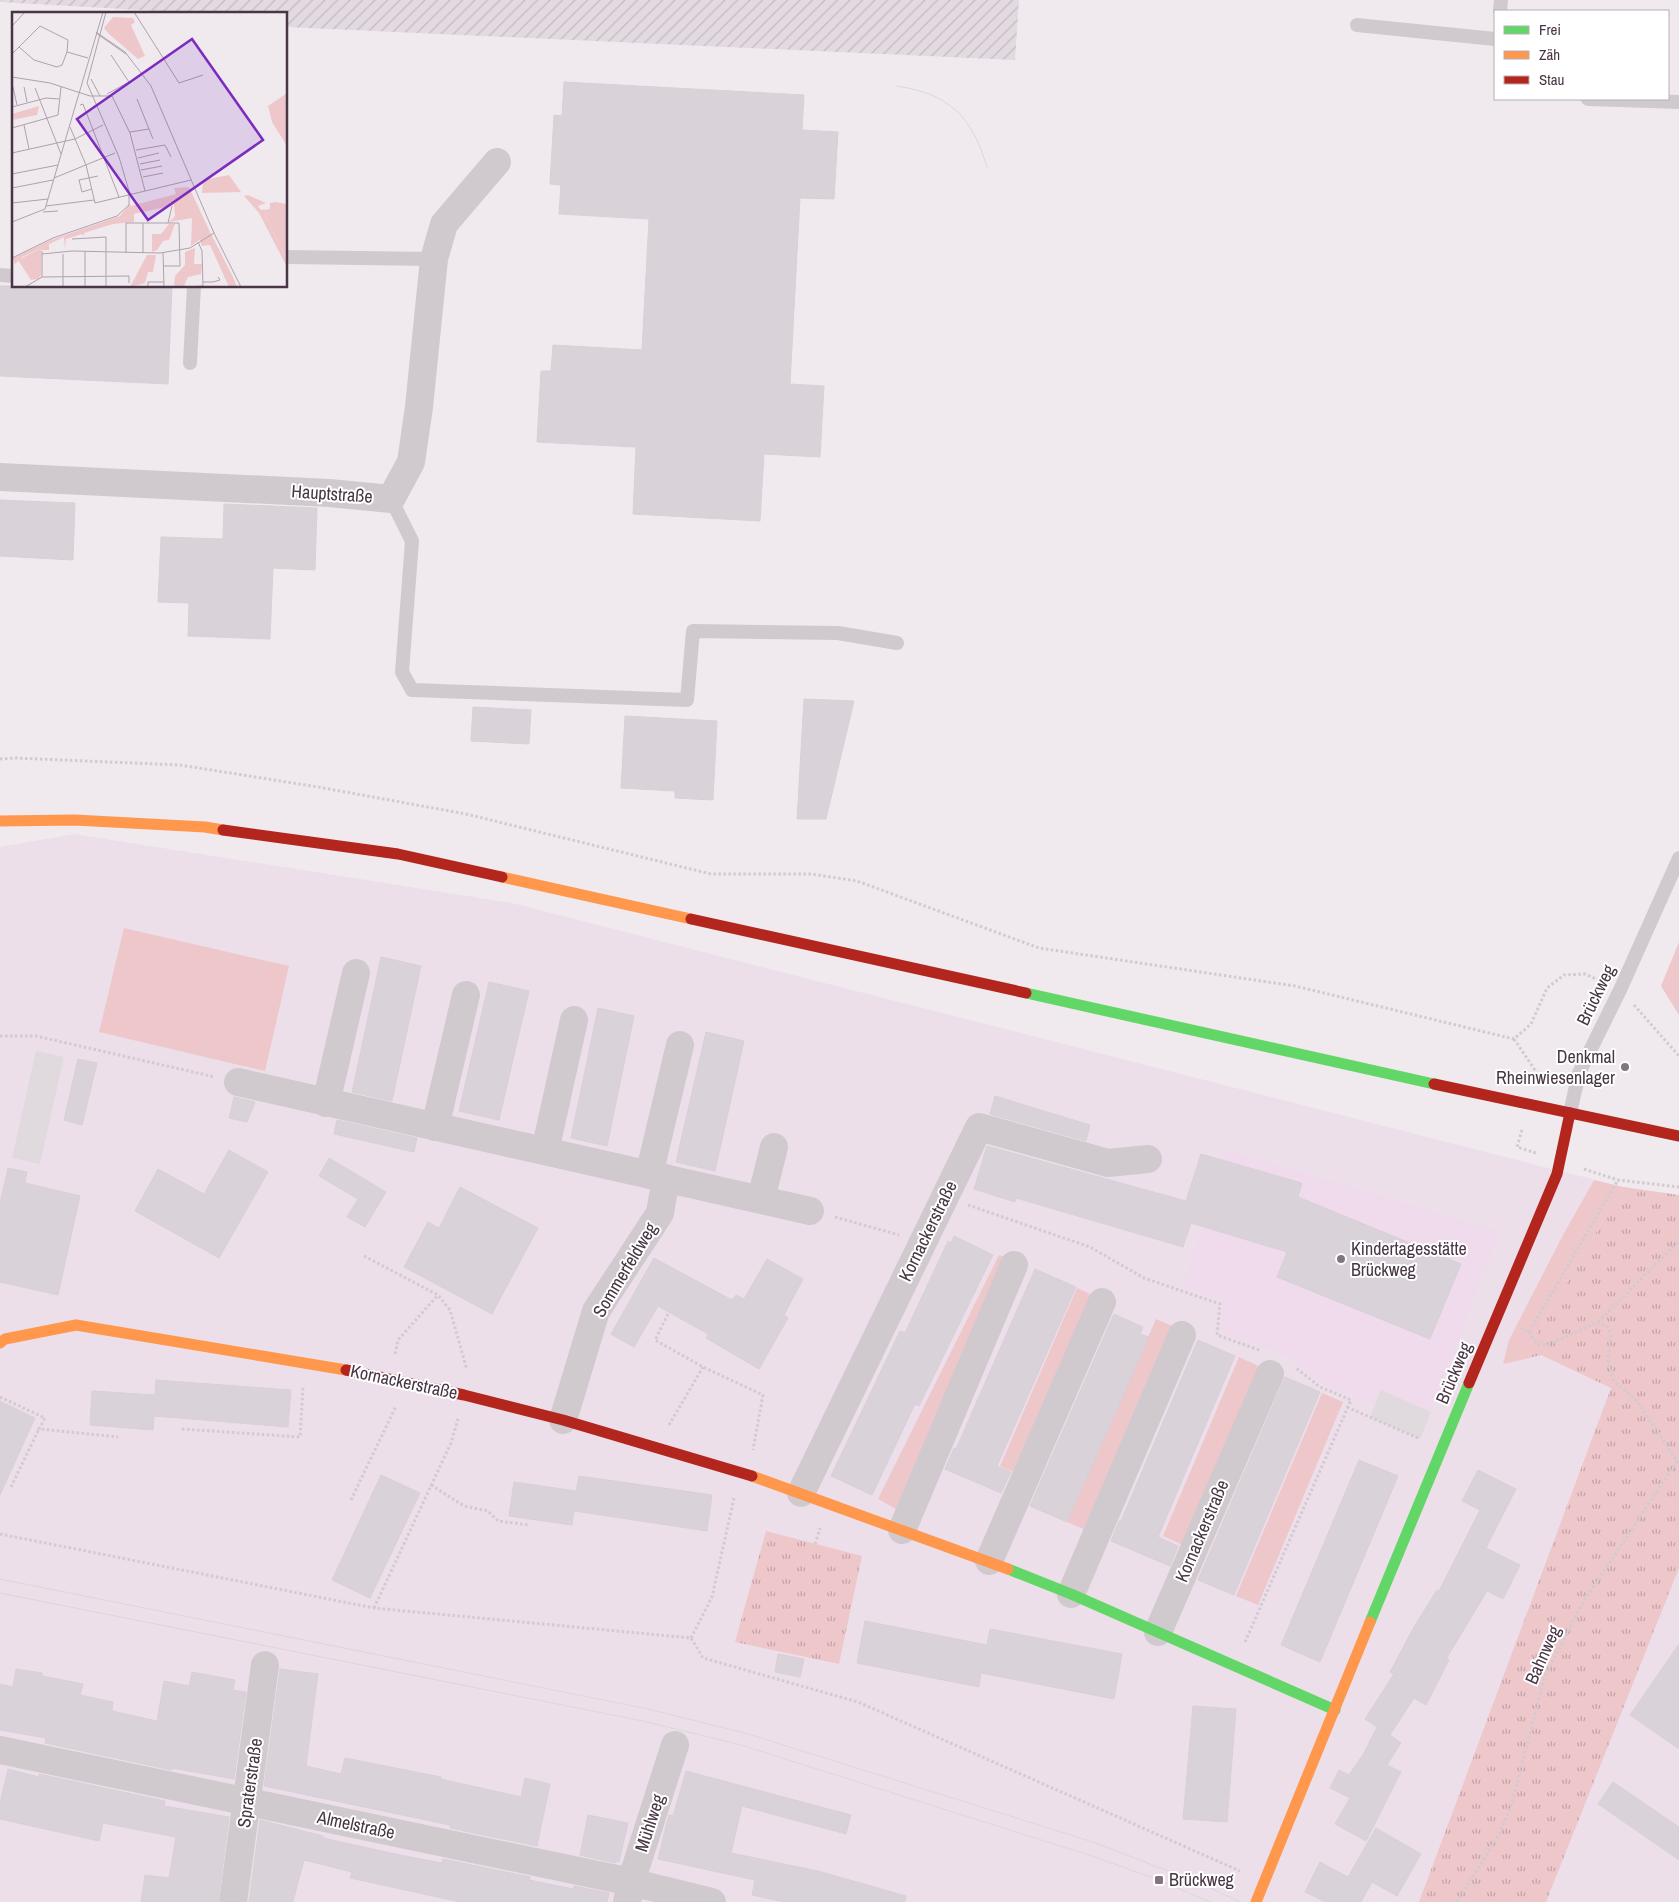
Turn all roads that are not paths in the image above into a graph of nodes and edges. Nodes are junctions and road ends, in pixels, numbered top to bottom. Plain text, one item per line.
1 (1357, 25) dead end
2 (1494, 39) edge
3 (1618, 100) edge
4 (1679, 102) edge
5 (497, 162) dead end
6 (288, 257) edge
7 (434, 259) junction
8 (194, 288) edge
9 (190, 363) dead end
10 (0, 477) edge
11 (391, 498) junction
12 (897, 643) dead end
13 (0, 821) edge
14 (1679, 858) edge
15 (356, 973) dead end
16 (466, 995) dead end
17 (574, 1020) dead end
18 (680, 1045) dead end
19 (238, 1082) road end
20 (326, 1103) junction
21 (1570, 1113) junction
22 (435, 1127) junction
23 (1679, 1136) edge
24 (774, 1147) dead end
25 (545, 1151) junction
26 (1148, 1159) dead end
27 (658, 1176) junction
28 (761, 1199) junction
29 (810, 1211) road end
30 (1014, 1265) dead end
31 (1102, 1302) dead end
32 (1182, 1335) dead end
33 (0, 1343) edge
34 (1274, 1363) road end
35 (563, 1420) junction
36 (801, 1493) junction
37 (902, 1530) junction
38 (989, 1561) junction
39 (1071, 1594) junction
40 (1158, 1632) junction
41 (265, 1665) dead end
42 (1335, 1710) junction
43 (675, 1745) dead end
44 (0, 1750) edge
45 (247, 1803) junction
46 (628, 1892) edge
47 (233, 1902) edge
48 (712, 1902) edge
49 (1256, 1902) edge

1 - 2 lane
3 - 4 lane
5 - 7 street, Hauptstraße
6 - 7 lane
7 - 11 street, Hauptstraße
8 - 9 lane
10 - 11 street, Hauptstraße
11 - 12 lane
13 - 21 street
14 - 21 lane, Brückweg
15 - 20 street
16 - 22 street
17 - 25 street
18 - 27 street, Sommerfeldweg
19 - 20 street
20 - 22 street
21 - 23 street
21 - 42 street, Brückweg
22 - 25 street
24 - 28 street
25 - 27 street
26 - 36 street, Kornackerstraße
27 - 28 street
27 - 35 street, Sommerfeldweg
28 - 29 street
30 - 37 street
31 - 38 street
32 - 39 street
33 - 35 street, Kornackerstraße
34 - 40 street, Kornackerstraße
35 - 36 street, Kornackerstraße
36 - 37 street, Kornackerstraße
37 - 38 street, Kornackerstraße
38 - 39 street, Kornackerstraße
39 - 40 street, Kornackerstraße
40 - 42 street, Kornackerstraße
41 - 45 street, Spraterstraße
42 - 49 street, Brückweg
43 - 46 street, Mühlweg
44 - 45 street, Almelstraße
45 - 46 street, Almelstraße
45 - 47 street, Spraterstraße
46 - 48 street, Almelstraße

